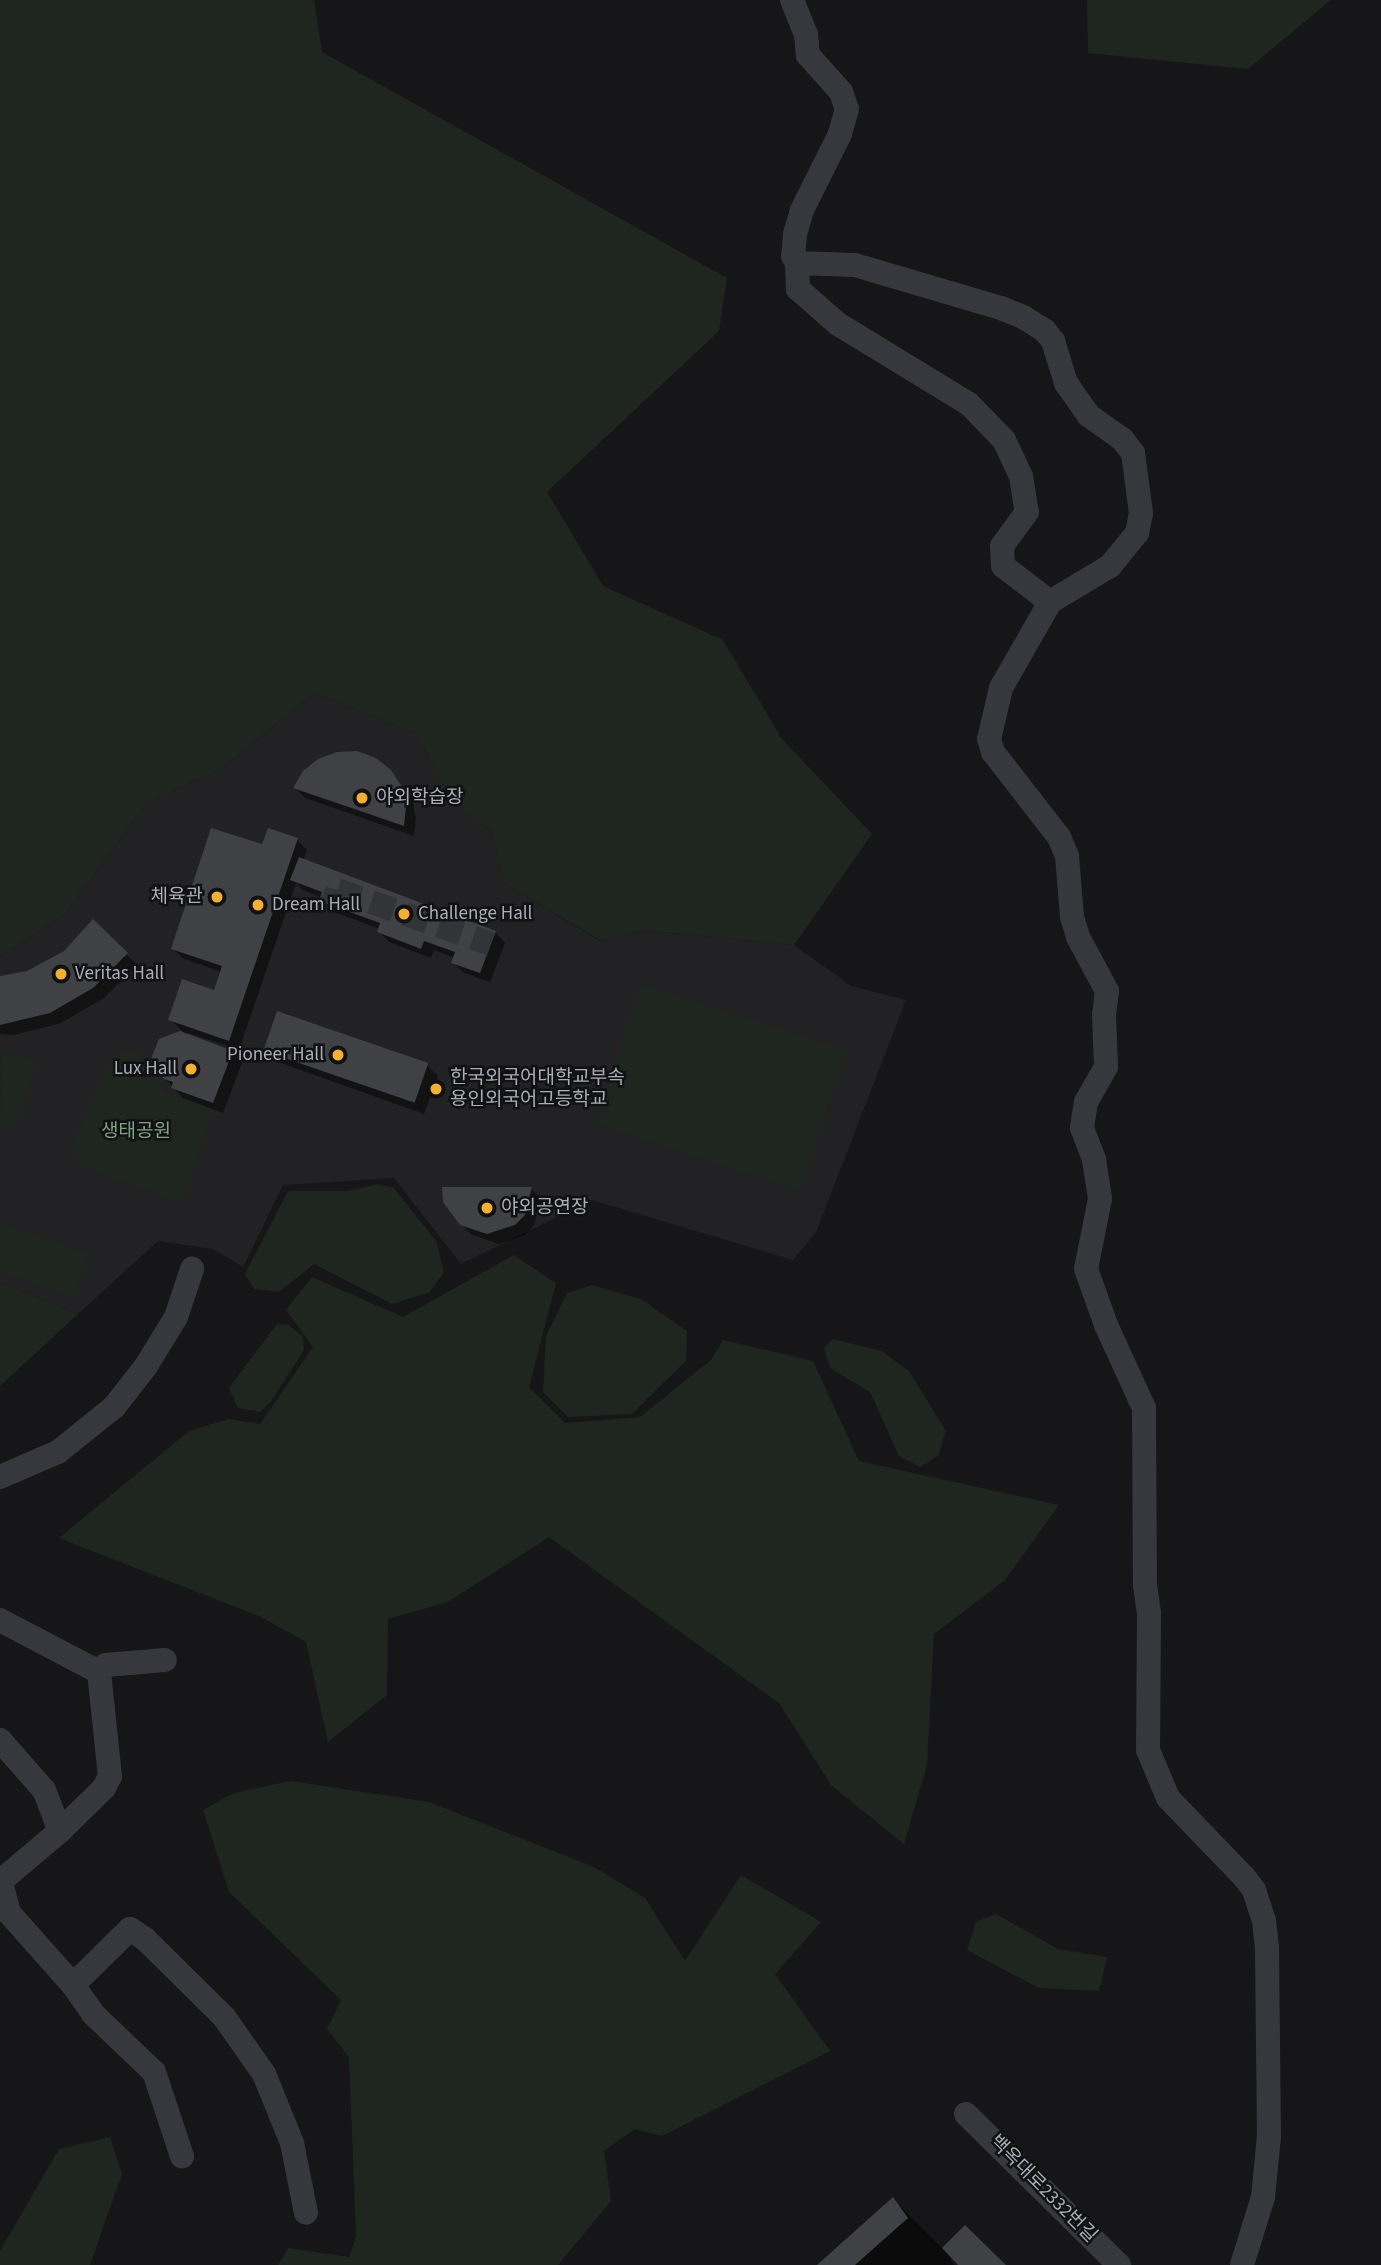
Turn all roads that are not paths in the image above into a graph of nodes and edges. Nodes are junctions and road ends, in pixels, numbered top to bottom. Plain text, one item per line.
1 (792, 0) edge
2 (797, 263) junction
3 (1050, 602) junction
4 (192, 1269) dead end
5 (0, 1477) edge
6 (0, 1619) edge
7 (165, 1660) dead end
8 (99, 1672) junction
9 (0, 1740) edge
10 (60, 1831) junction
11 (1, 1879) edge
12 (73, 1985) junction
13 (966, 2114) dead end
14 (182, 2156) dead end
15 (306, 2213) dead end
16 (1119, 2265) edge
17 (1242, 2265) edge

1 - 2 street
2 - 3 street
2 - 3 street
3 - 17 street
4 - 5 street
6 - 8 street
7 - 8 street
8 - 10 street
9 - 10 street
10 - 11 street
11 - 12 street
12 - 14 street
12 - 15 street
13 - 16 street, 백옥대로2332번길

